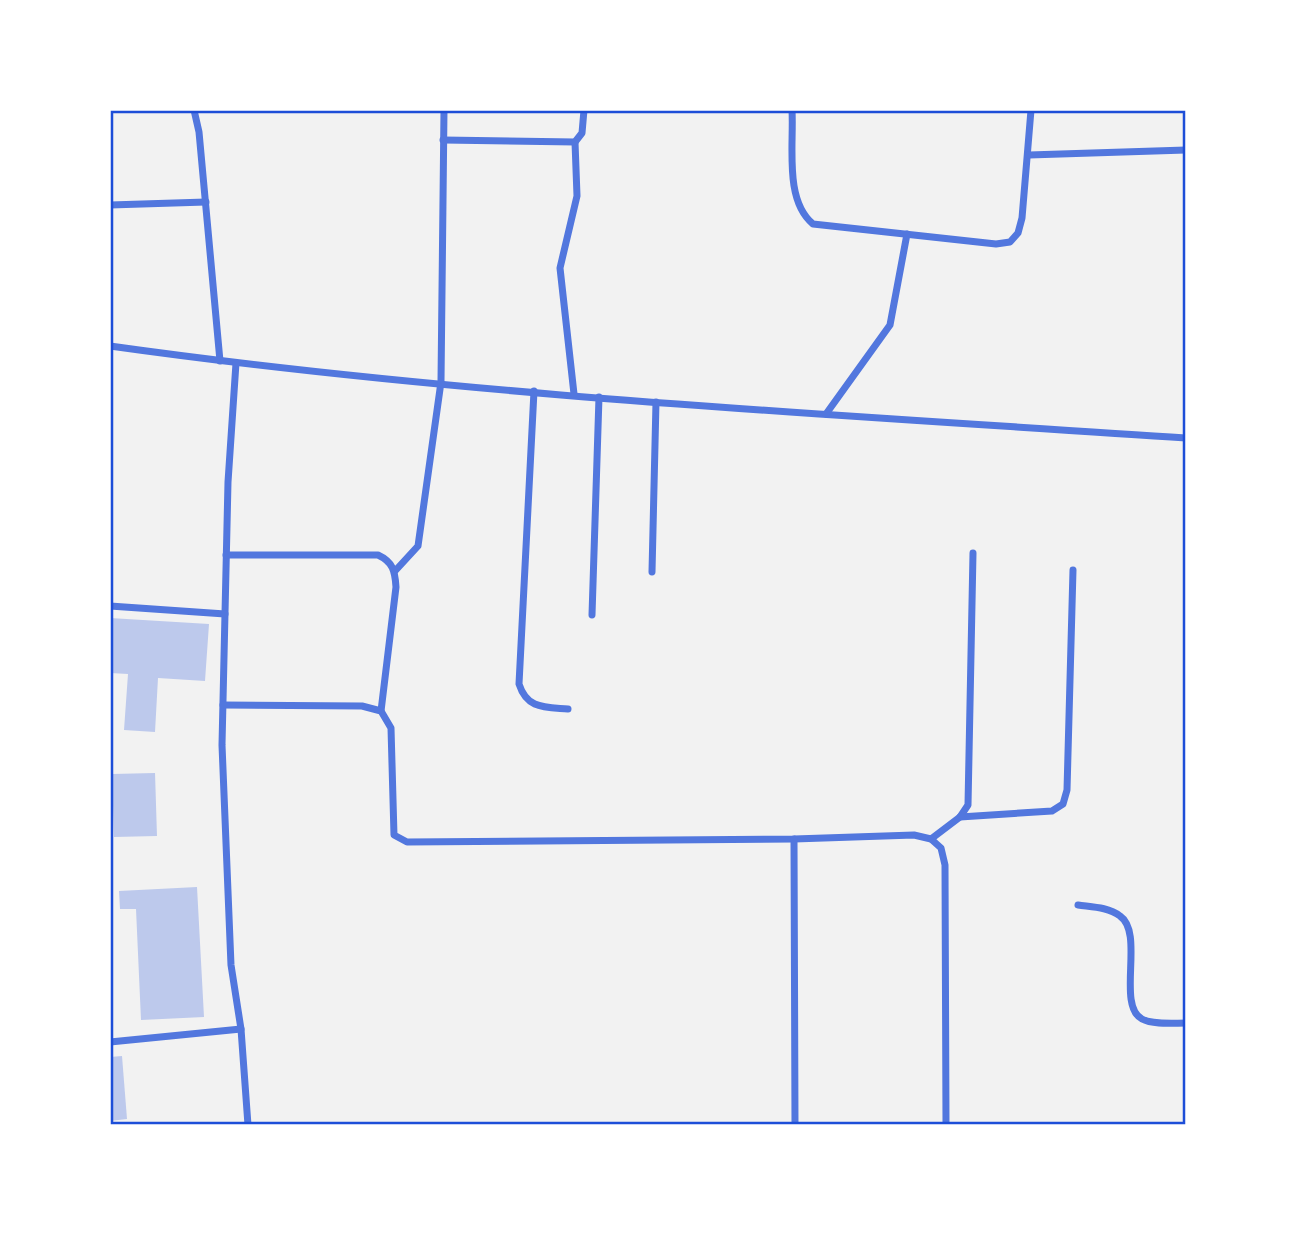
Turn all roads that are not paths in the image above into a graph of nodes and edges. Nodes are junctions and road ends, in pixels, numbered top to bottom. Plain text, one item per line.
1 (194, 110) edge
2 (444, 110) edge
3 (584, 110) edge
4 (792, 110) edge
5 (1031, 110) edge
6 (443, 140) junction
7 (575, 142) junction
8 (1186, 150) edge
9 (1028, 155) junction
10 (206, 202) junction
11 (110, 205) edge
12 (907, 234) junction
13 (110, 345) edge
14 (220, 361) junction
15 (236, 363) junction
16 (441, 382) junction
17 (534, 391) junction
18 (574, 394) junction
19 (599, 397) junction
20 (656, 402) junction
21 (826, 414) junction
22 (1186, 438) edge
23 (973, 553) dead end
24 (226, 555) junction
25 (1073, 569) dead end
26 (395, 571) junction
27 (652, 572) dead end
28 (110, 606) edge
29 (225, 614) junction
30 (592, 615) dead end
31 (223, 705) junction
32 (568, 709) dead end
33 (381, 711) junction
34 (960, 817) junction
35 (794, 839) junction
36 (931, 839) junction
37 (1078, 905) dead end
38 (1186, 1023) edge
39 (241, 1029) junction
40 (110, 1042) edge
41 (248, 1125) edge
42 (795, 1125) edge
43 (946, 1125) edge

1 - 10 street
2 - 6 street
3 - 7 street
4 - 12 street
5 - 9 street
6 - 7 street
6 - 16 street
7 - 18 street
8 - 9 street
9 - 12 street
10 - 11 street
10 - 14 street
12 - 21 street
13 - 14 street
14 - 15 street
15 - 16 street
15 - 24 street
16 - 17 street
16 - 26 street
17 - 18 street
17 - 32 street
18 - 19 street
19 - 20 street
19 - 30 street
20 - 21 street
20 - 27 street
21 - 22 street
23 - 34 street
24 - 26 street
24 - 29 street
25 - 34 street
26 - 33 street
28 - 29 street
29 - 31 street
31 - 33 street
31 - 39 street
33 - 35 street
34 - 36 street
35 - 36 street
35 - 42 street
36 - 43 street
37 - 38 street
39 - 40 street
39 - 41 street

